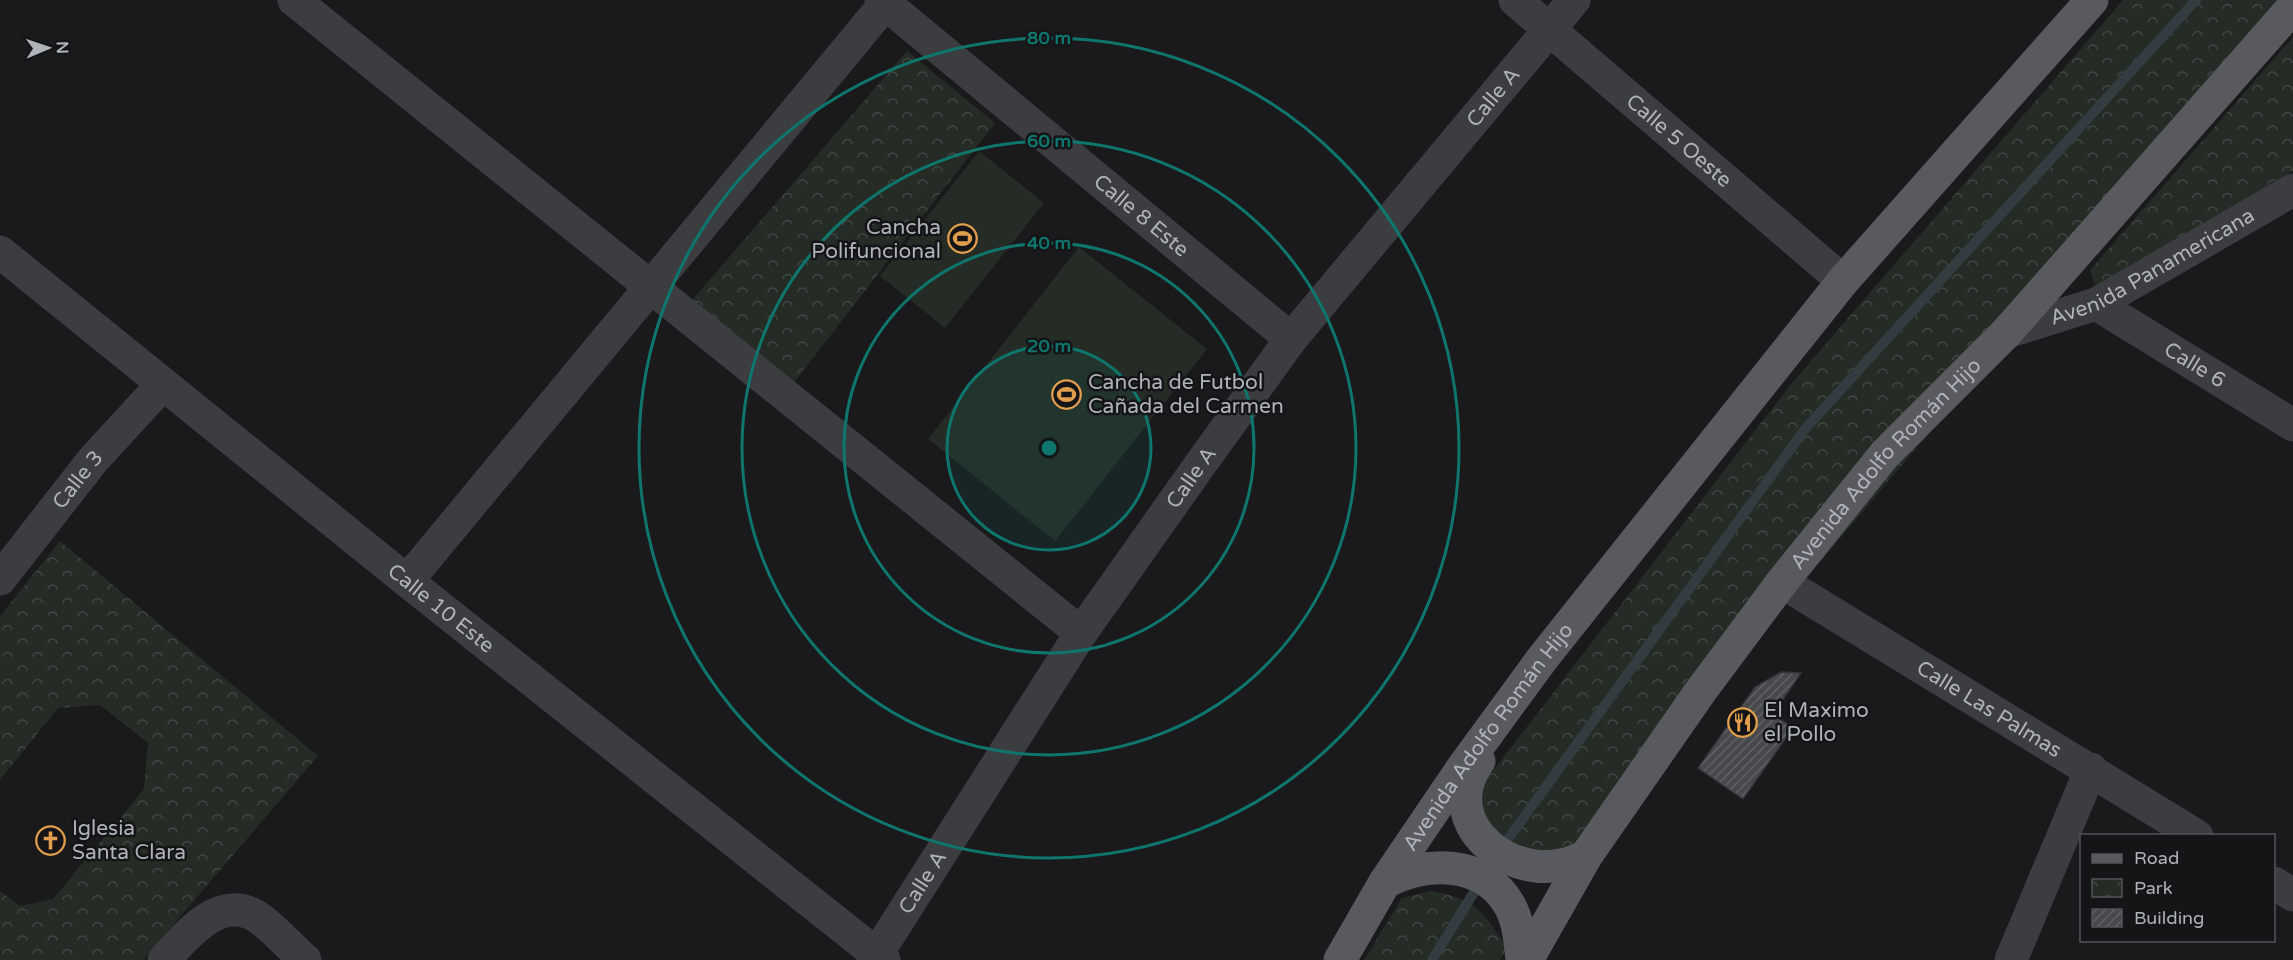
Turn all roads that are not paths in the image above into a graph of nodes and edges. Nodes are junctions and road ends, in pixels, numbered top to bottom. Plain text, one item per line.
1 (294, 0) edge
2 (1515, 0) edge
3 (1574, 0) edge
4 (2091, 0) edge
5 (883, 2) edge
6 (2293, 7) edge
7 (1550, 29) junction
8 (2293, 190) edge
9 (0, 252) edge
10 (1842, 280) junction
11 (651, 288) junction
12 (2096, 304) junction
13 (2007, 332) junction
14 (1291, 339) junction
15 (162, 385) junction
16 (2293, 425) edge
17 (0, 579) edge
18 (406, 581) junction
19 (1782, 582) junction
20 (1081, 633) junction
21 (1542, 659) junction
22 (2091, 769) junction
23 (2194, 834) edge
24 (1579, 860) junction
25 (1398, 877) junction
26 (2275, 884) edge
27 (2293, 895) edge
28 (1523, 955) edge
29 (878, 958) edge
30 (164, 960) edge
31 (305, 960) edge
32 (1340, 960) edge
33 (2011, 960) edge

1 - 11 street
2 - 7 street, Calle 5 Oeste
3 - 7 street, Calle A
4 - 10 main road, Avenida Adolfo Román Hijo
5 - 11 street
5 - 14 street, Calle 8 Este
6 - 13 main road, Avenida Adolfo Román Hijo
7 - 10 street, Calle 5 Oeste
7 - 14 street, Calle A
8 - 12 street, Avenida Panamericana
9 - 15 street, Calle 10 Este
10 - 21 main road, Avenida Adolfo Román Hijo
11 - 18 street
11 - 20 street
12 - 13 street, Avenida Panamericana
12 - 16 street, Calle 6
13 - 19 main road, Avenida Adolfo Román Hijo
14 - 20 street, Calle A
15 - 17 street, Calle 3
15 - 18 street, Calle 10 Este
18 - 29 street, Calle 10 Este
19 - 22 street, Calle Las Palmas
19 - 24 main road, Avenida Adolfo Román Hijo
20 - 29 street, Calle A
21 - 24 main road
21 - 25 main road, Avenida Adolfo Román Hijo
22 - 23 street, Calle Las Palmas
22 - 33 street
24 - 28 main road, Avenida Adolfo Román Hijo
25 - 28 main road
25 - 32 main road, Avenida Adolfo Román Hijo
26 - 27 street
30 - 31 street

